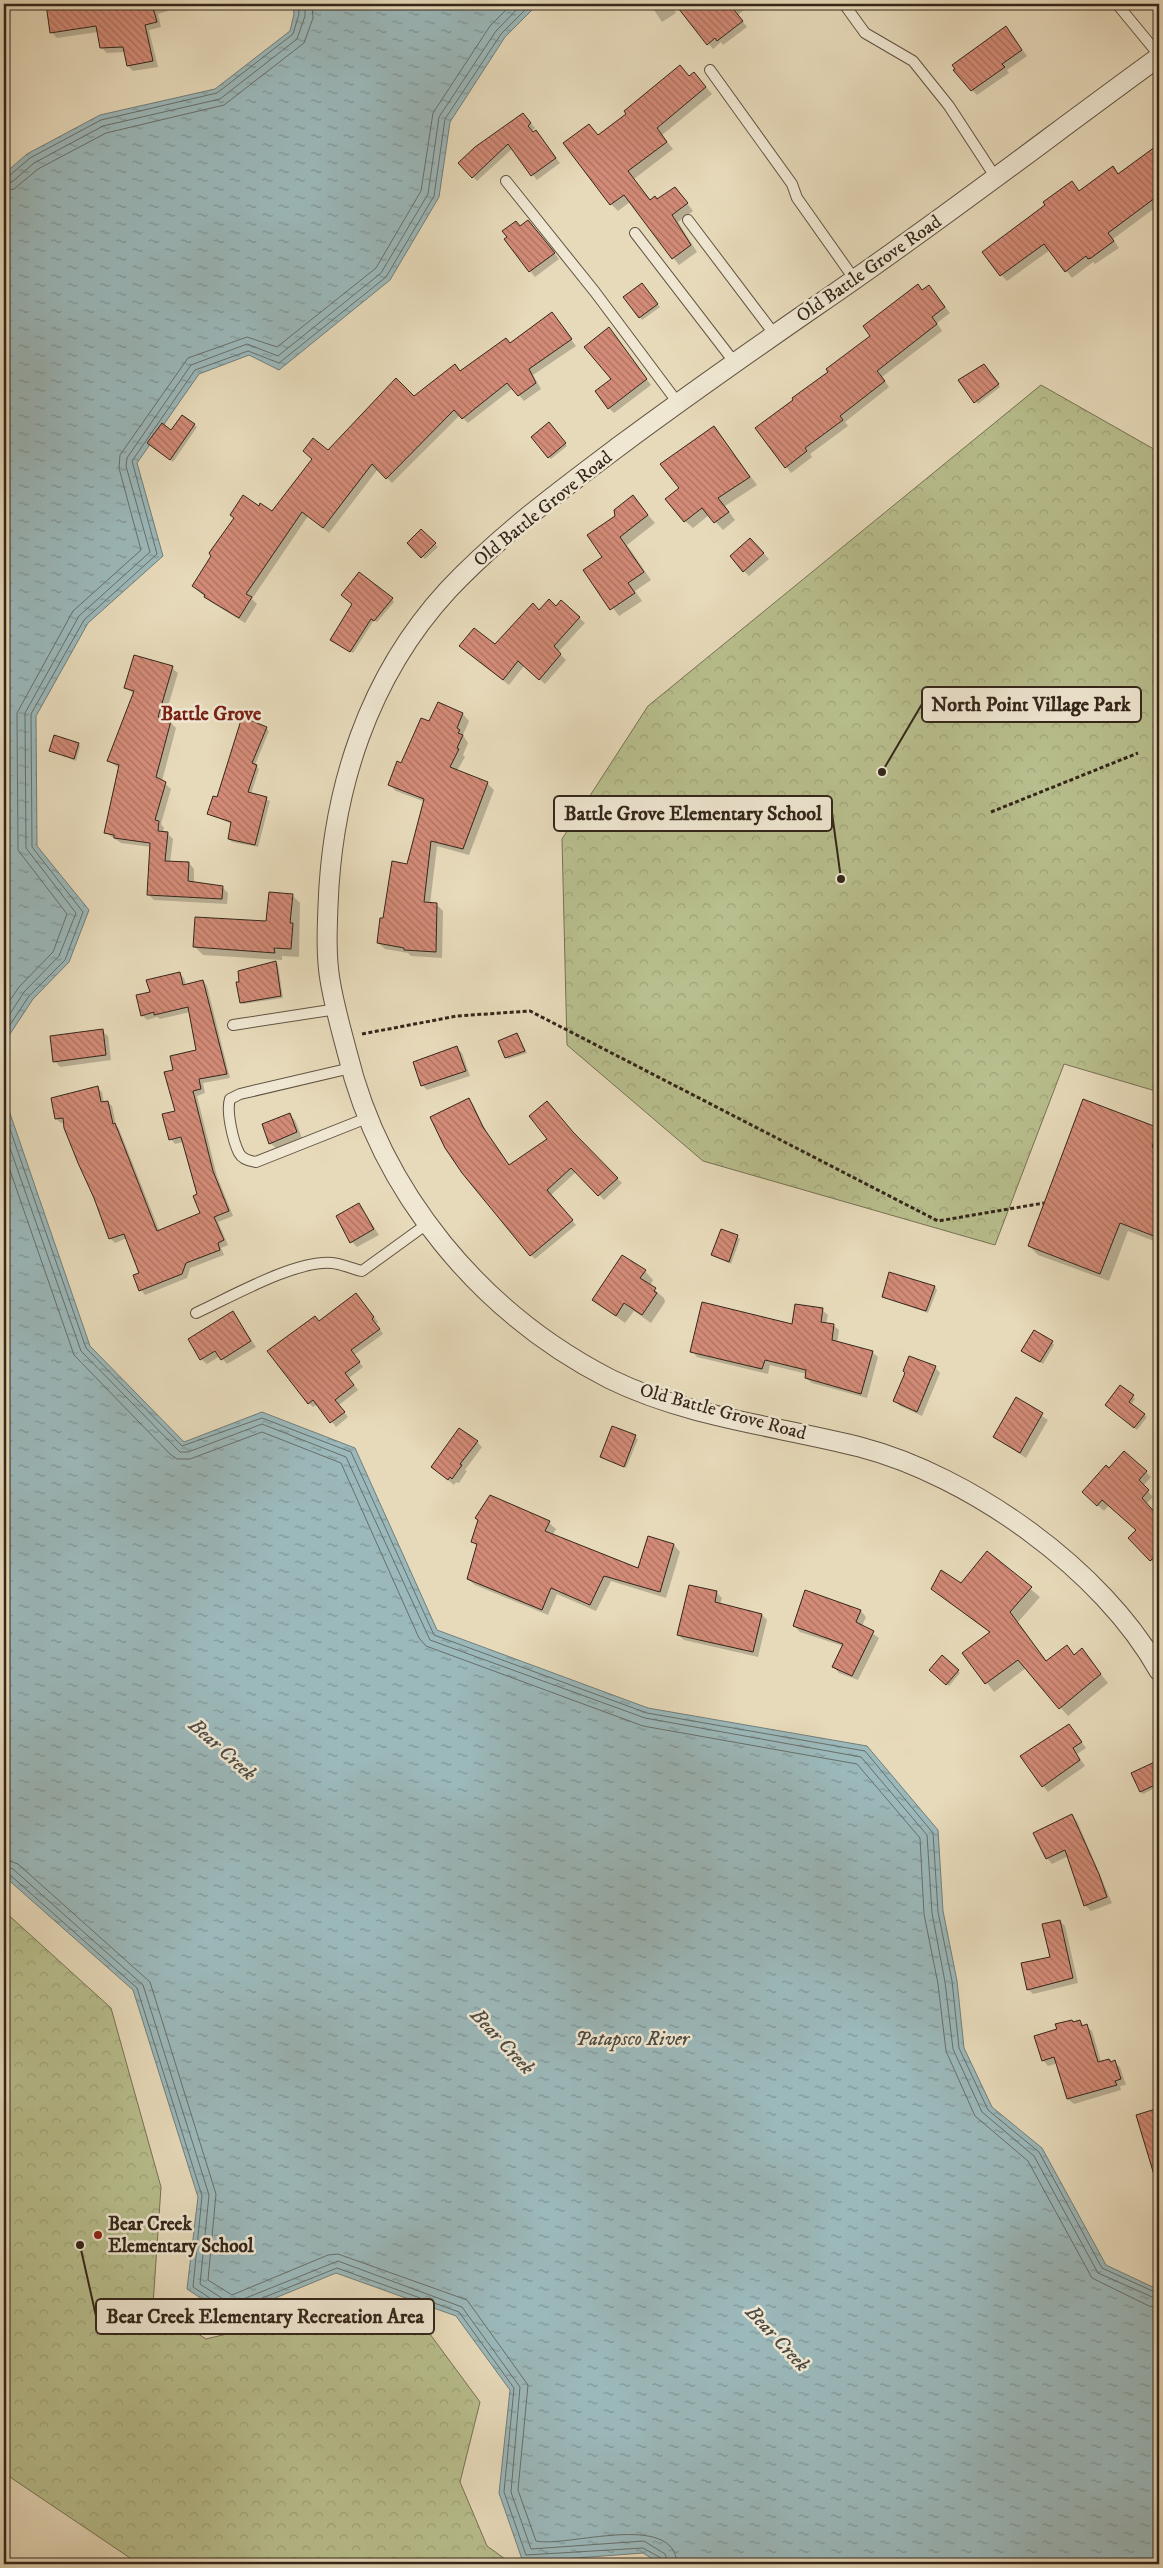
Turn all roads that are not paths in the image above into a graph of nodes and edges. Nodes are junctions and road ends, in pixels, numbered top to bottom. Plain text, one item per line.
1 (844, 4) edge
2 (1116, 4) edge
3 (1159, 56) edge
4 (710, 70) dead end
5 (996, 178) junction
6 (506, 182) dead end
7 (688, 220) dead end
8 (636, 233) dead end
9 (855, 280) junction
10 (775, 335) junction
11 (735, 363) junction
12 (678, 402) junction
13 (337, 1009) junction
14 (233, 1025) dead end
15 (351, 1068) junction
16 (367, 1118) junction
17 (427, 1224) junction
18 (196, 1313) dead end
19 (1159, 1671) edge

1 - 5 lane
2 - 3 lane
3 - 5 street, Old Battle Grove Road
4 - 9 lane
5 - 9 street, Old Battle Grove Road
6 - 12 lane
7 - 10 lane
8 - 11 lane
9 - 10 street, Old Battle Grove Road
10 - 11 street, Old Battle Grove Road
11 - 12 street, Old Battle Grove Road
12 - 13 street, Old Battle Grove Road
13 - 14 lane
13 - 15 street, Old Battle Grove Road
15 - 16 street, Old Battle Grove Road
15 - 16 lane
16 - 17 street, Old Battle Grove Road
17 - 18 lane
17 - 19 street, Old Battle Grove Road

